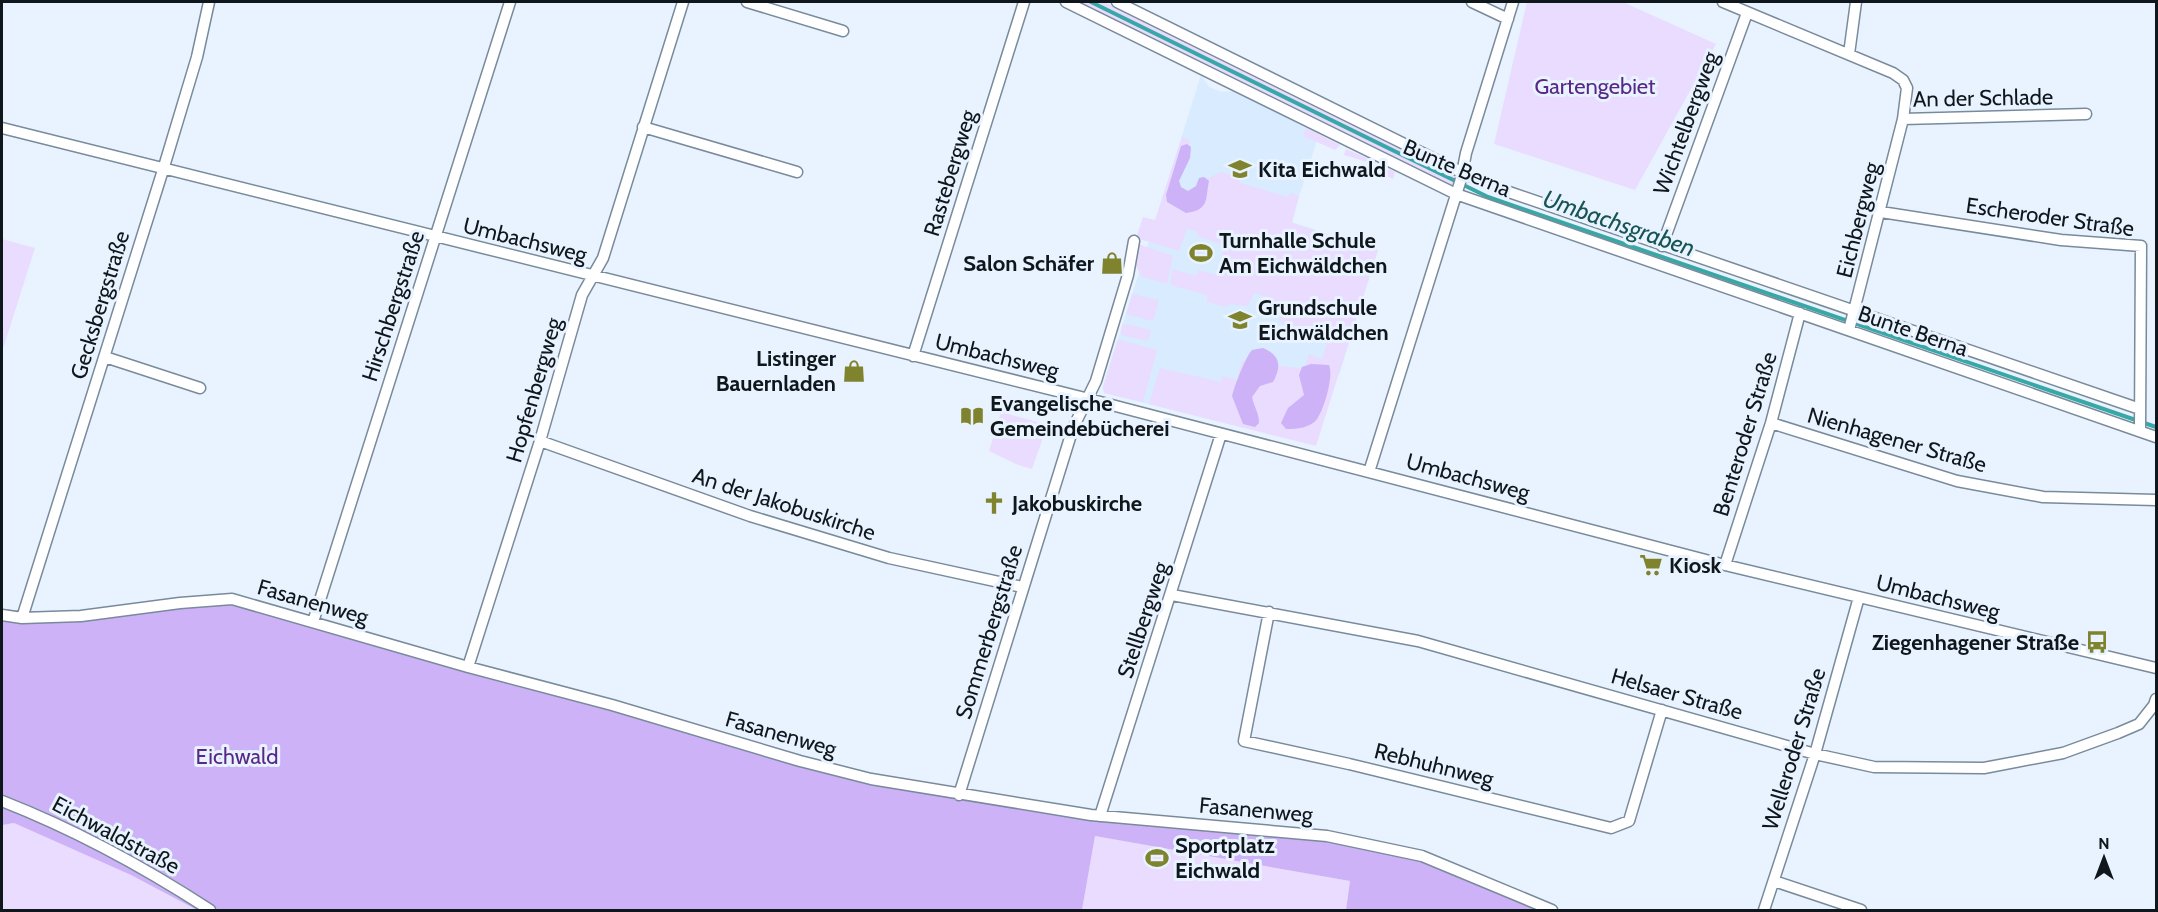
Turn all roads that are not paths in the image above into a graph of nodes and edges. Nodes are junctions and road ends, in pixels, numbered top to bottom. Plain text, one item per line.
1 (209, 2) edge
2 (510, 2) edge
3 (683, 2) edge
4 (747, 2) edge
5 (1024, 2) edge
6 (1066, 2) edge
7 (1117, 2) edge
8 (1472, 2) edge
9 (1513, 2) edge
10 (1723, 2) edge
11 (1856, 2) edge
12 (1747, 13) junction
13 (1508, 19) junction
14 (843, 31) dead end
15 (1849, 54) junction
16 (2086, 114) dead end
17 (1903, 119) junction
18 (644, 127) junction
19 (2, 128) edge
20 (163, 170) junction
21 (797, 172) dead end
22 (1460, 183) junction
23 (1881, 212) junction
24 (435, 237) junction
25 (1134, 241) dead end
26 (1662, 246) junction
27 (592, 276) junction
28 (1800, 313) junction
29 (1852, 320) junction
30 (913, 356) junction
31 (105, 357) junction
32 (200, 388) dead end
33 (1085, 398) junction
34 (2140, 412) junction
35 (1771, 423) junction
36 (2140, 429) junction
37 (1221, 434) junction
38 (2157, 437) edge
39 (540, 441) junction
40 (1370, 472) junction
41 (2157, 501) edge
42 (1725, 565) junction
43 (1022, 587) junction
44 (1172, 595) junction
45 (1859, 597) junction
46 (1269, 612) junction
47 (2, 615) edge
48 (22, 618) junction
49 (313, 622) junction
50 (468, 667) junction
51 (2157, 669) edge
52 (2157, 699) edge
53 (1662, 710) junction
54 (1815, 754) junction
55 (959, 795) junction
56 (2, 801) edge
57 (1100, 816) junction
58 (1774, 881) junction
59 (210, 910) edge
60 (1552, 910) edge
61 (1764, 910) edge
62 (1861, 910) edge

1 - 20 street, Gecksbergstraße
2 - 24 street, Hirschbergstraße
3 - 18 street, Hopfenbergweg
4 - 14 street
5 - 30 street, Rastebergweg
6 - 22 street, Bunte Berna
7 - 22 street, Bunte Berna
8 - 13 street
9 - 13 street
10 - 12 street, An der Schlade
11 - 15 street
12 - 15 street, An der Schlade
12 - 26 street, Wichtelbergweg
13 - 22 street
15 - 17 street, An der Schlade
16 - 17 street, An der Schlade
17 - 23 street, Eichbergweg
18 - 21 street
18 - 27 street, Hopfenbergweg
19 - 20 street, Umbachsweg
20 - 24 street, Umbachsweg
20 - 31 street, Gecksbergstraße
22 - 26 street, Bunte Berna
22 - 28 street, Bunte Berna
22 - 40 street
23 - 29 street, Eichbergweg
23 - 34 street, Escheroder Straße
24 - 27 street, Umbachsweg
24 - 49 street, Hirschbergstraße
25 - 33 street, Sommerbergstraße
26 - 29 street, Bunte Berna
27 - 30 street, Umbachsweg
27 - 39 street, Hopfenbergweg
28 - 29 street, Bunte Berna
28 - 35 street, Benteroder Straße
29 - 34 street, Bunte Berna
29 - 36 street, Bunte Berna
30 - 33 street, Umbachsweg
31 - 32 street
31 - 48 street, Gecksbergstraße
33 - 37 street, Umbachsweg
33 - 43 street, Sommerbergstraße
34 - 36 street, Escheroder Straße
35 - 41 street, Nienhagener Straße
35 - 42 street, Benteroder Straße
36 - 38 street, Bunte Berna
37 - 40 street, Umbachsweg
37 - 44 street, Stellbergweg
39 - 43 street, An der Jakobuskirche
39 - 50 street, Hopfenbergweg
40 - 42 street, Umbachsweg
42 - 45 street, Umbachsweg
43 - 55 street, Sommerbergstraße
44 - 46 street, Helsaer Straße
44 - 57 street, Stellbergweg
45 - 51 street, Umbachsweg
45 - 54 street, Welleroder Straße
46 - 53 street, Helsaer Straße
46 - 53 street, Rebhuhnweg
47 - 48 street, Fasanenweg
48 - 49 street, Fasanenweg
49 - 50 street, Fasanenweg
50 - 55 street, Fasanenweg
52 - 54 street, Helsaer Straße
53 - 54 street, Helsaer Straße
54 - 58 street, Welleroder Straße
55 - 57 street, Fasanenweg
56 - 59 street, Eichwaldstraße
57 - 60 street, Fasanenweg
58 - 61 street, Welleroder Straße
58 - 62 street

